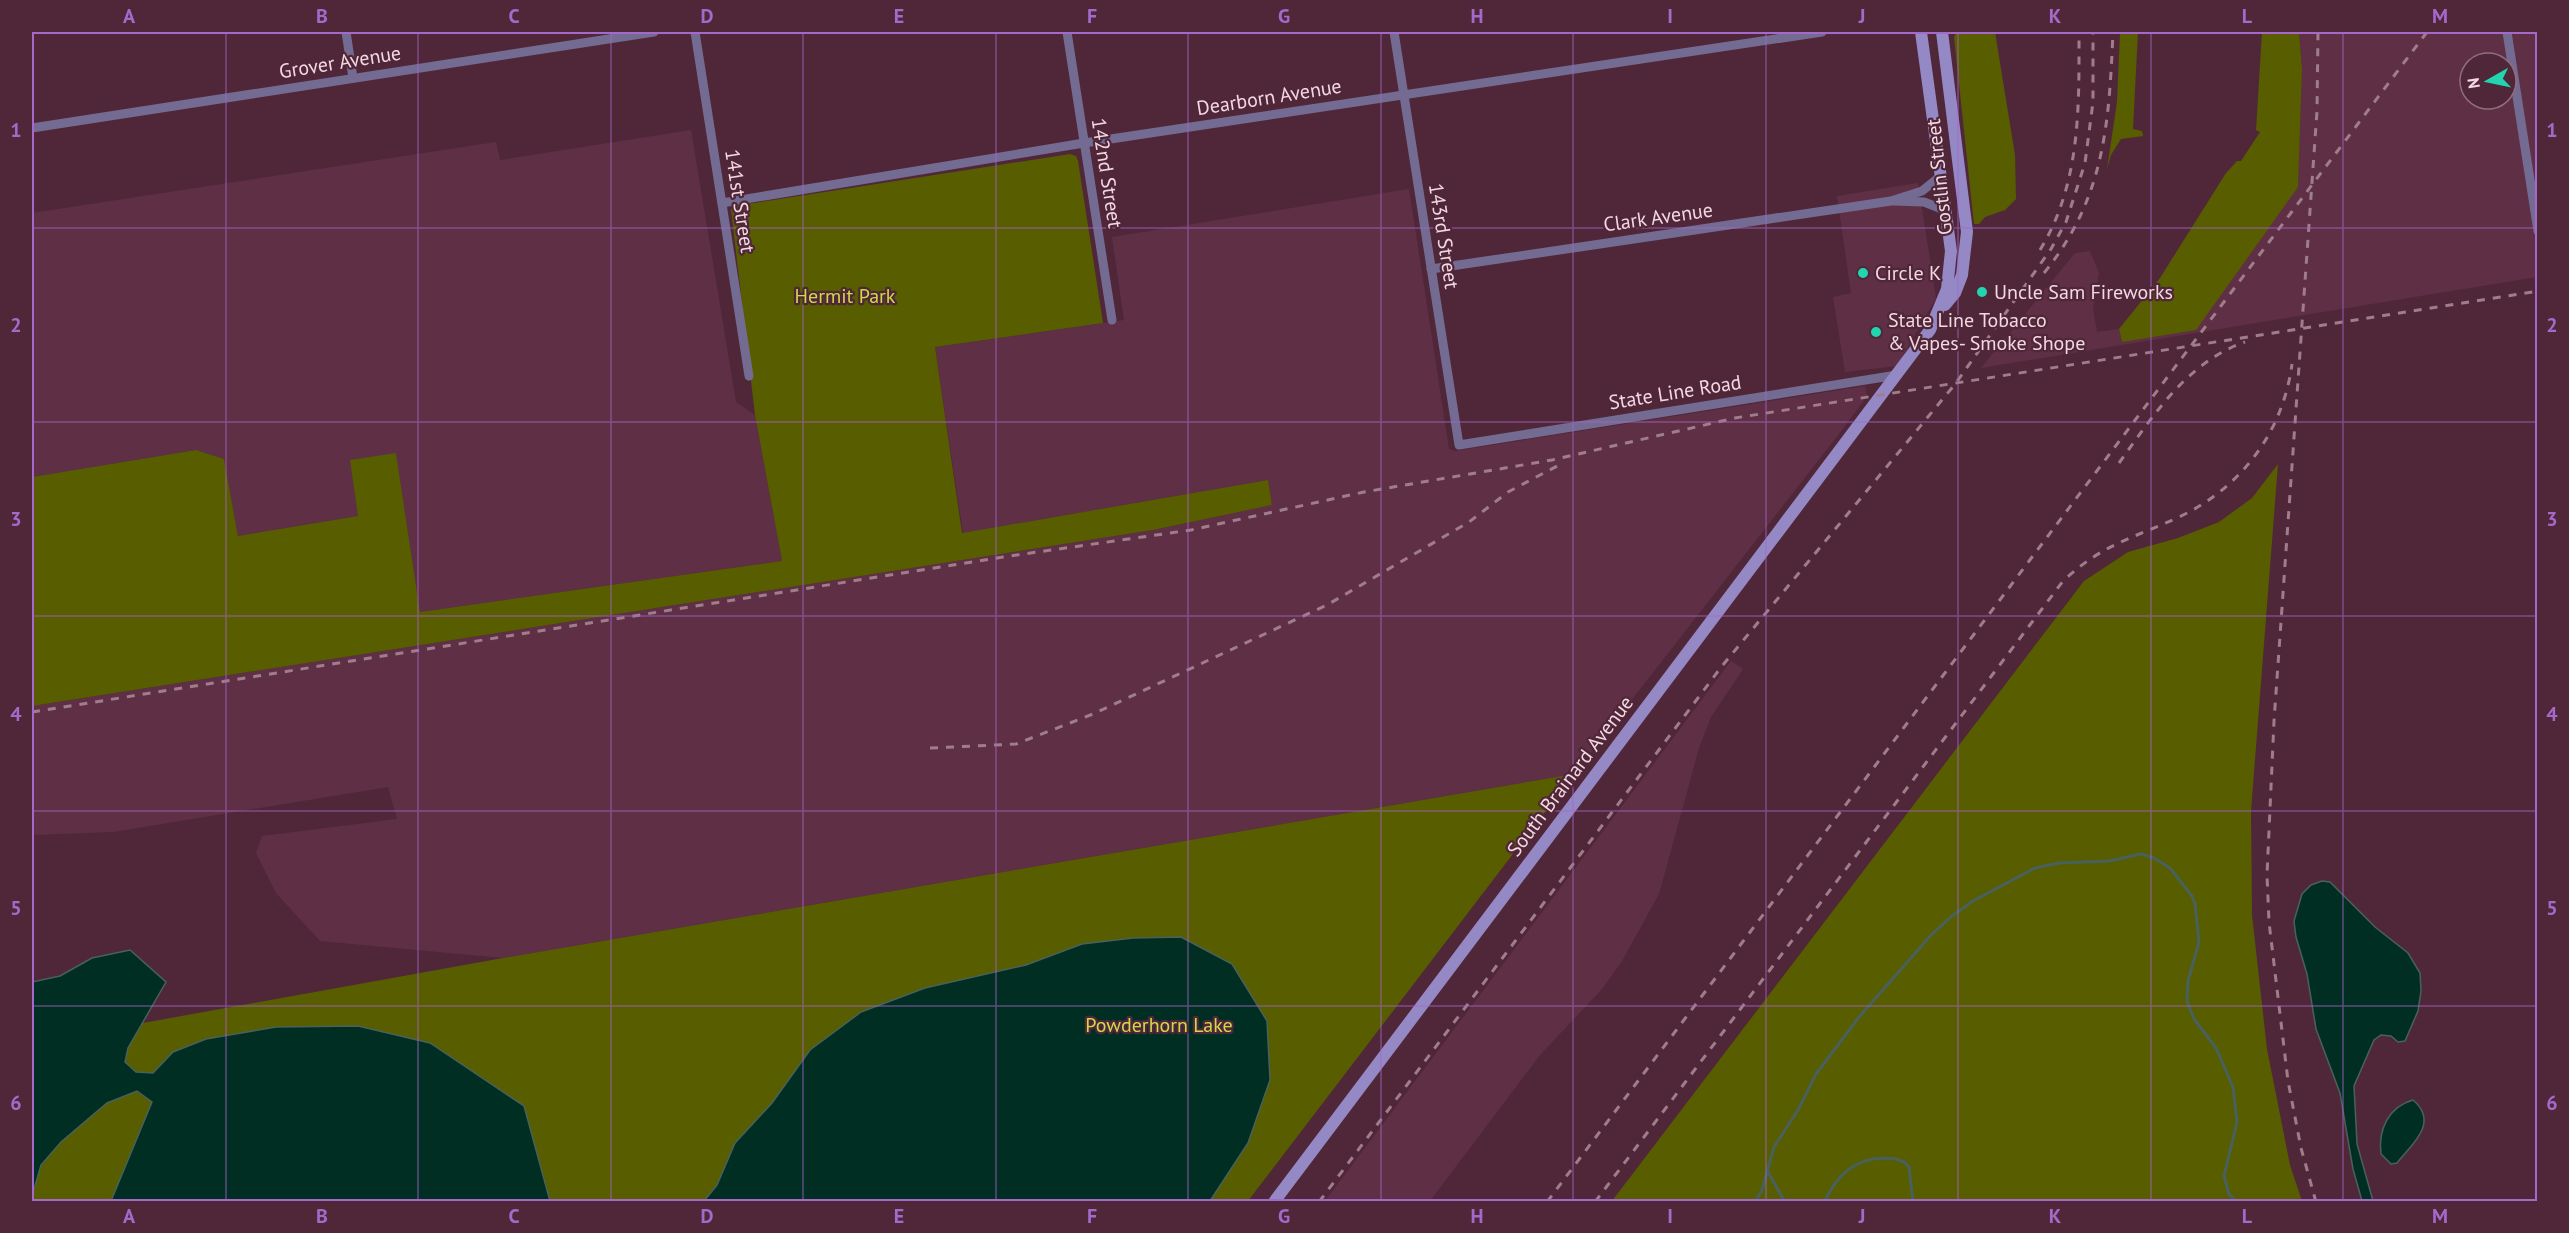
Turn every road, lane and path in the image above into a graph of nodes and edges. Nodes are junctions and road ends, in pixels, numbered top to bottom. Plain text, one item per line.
1 (346, 32) edge
2 (654, 32) edge
3 (695, 32) edge
4 (1067, 32) edge
5 (1394, 32) edge
6 (1822, 32) edge
7 (1920, 32) edge
8 (1942, 32) edge
9 (2507, 32) edge
10 (353, 78) junction
11 (1404, 95) junction
12 (32, 128) edge
13 (1084, 143) junction
14 (1942, 175) junction
15 (1891, 201) junction
16 (722, 203) junction
17 (1947, 211) junction
18 (2538, 231) edge
19 (1431, 269) junction
20 (1939, 313) junction
21 (1112, 320) dead end
22 (1897, 375) junction
23 (749, 376) dead end
24 (1459, 445) joint
25 (1274, 1202) edge

1 - 10 street
2 - 10 street, Grover Avenue
3 - 16 street, 141st Street
4 - 13 street, 142nd Street
5 - 11 street, 143rd Street
6 - 11 street, Dearborn Avenue
7 - 14 main road, Gostlin Street
8 - 20 main road, Gostlin Street
9 - 18 street
10 - 12 street, Grover Avenue
11 - 13 street, Dearborn Avenue
11 - 19 street, 143rd Street
13 - 16 street, Dearborn Avenue
13 - 21 street, 142nd Street
14 - 15 street, Clark Avenue
14 - 17 main road, Gostlin Street
15 - 17 street, Clark Avenue
15 - 19 street, Clark Avenue
16 - 23 street, 141st Street
17 - 20 main road, Gostlin Street
19 - 24 street, 143rd Street
20 - 22 main road, Gostlin Street
22 - 24 street, State Line Road
22 - 25 main road, South Brainard Avenue

